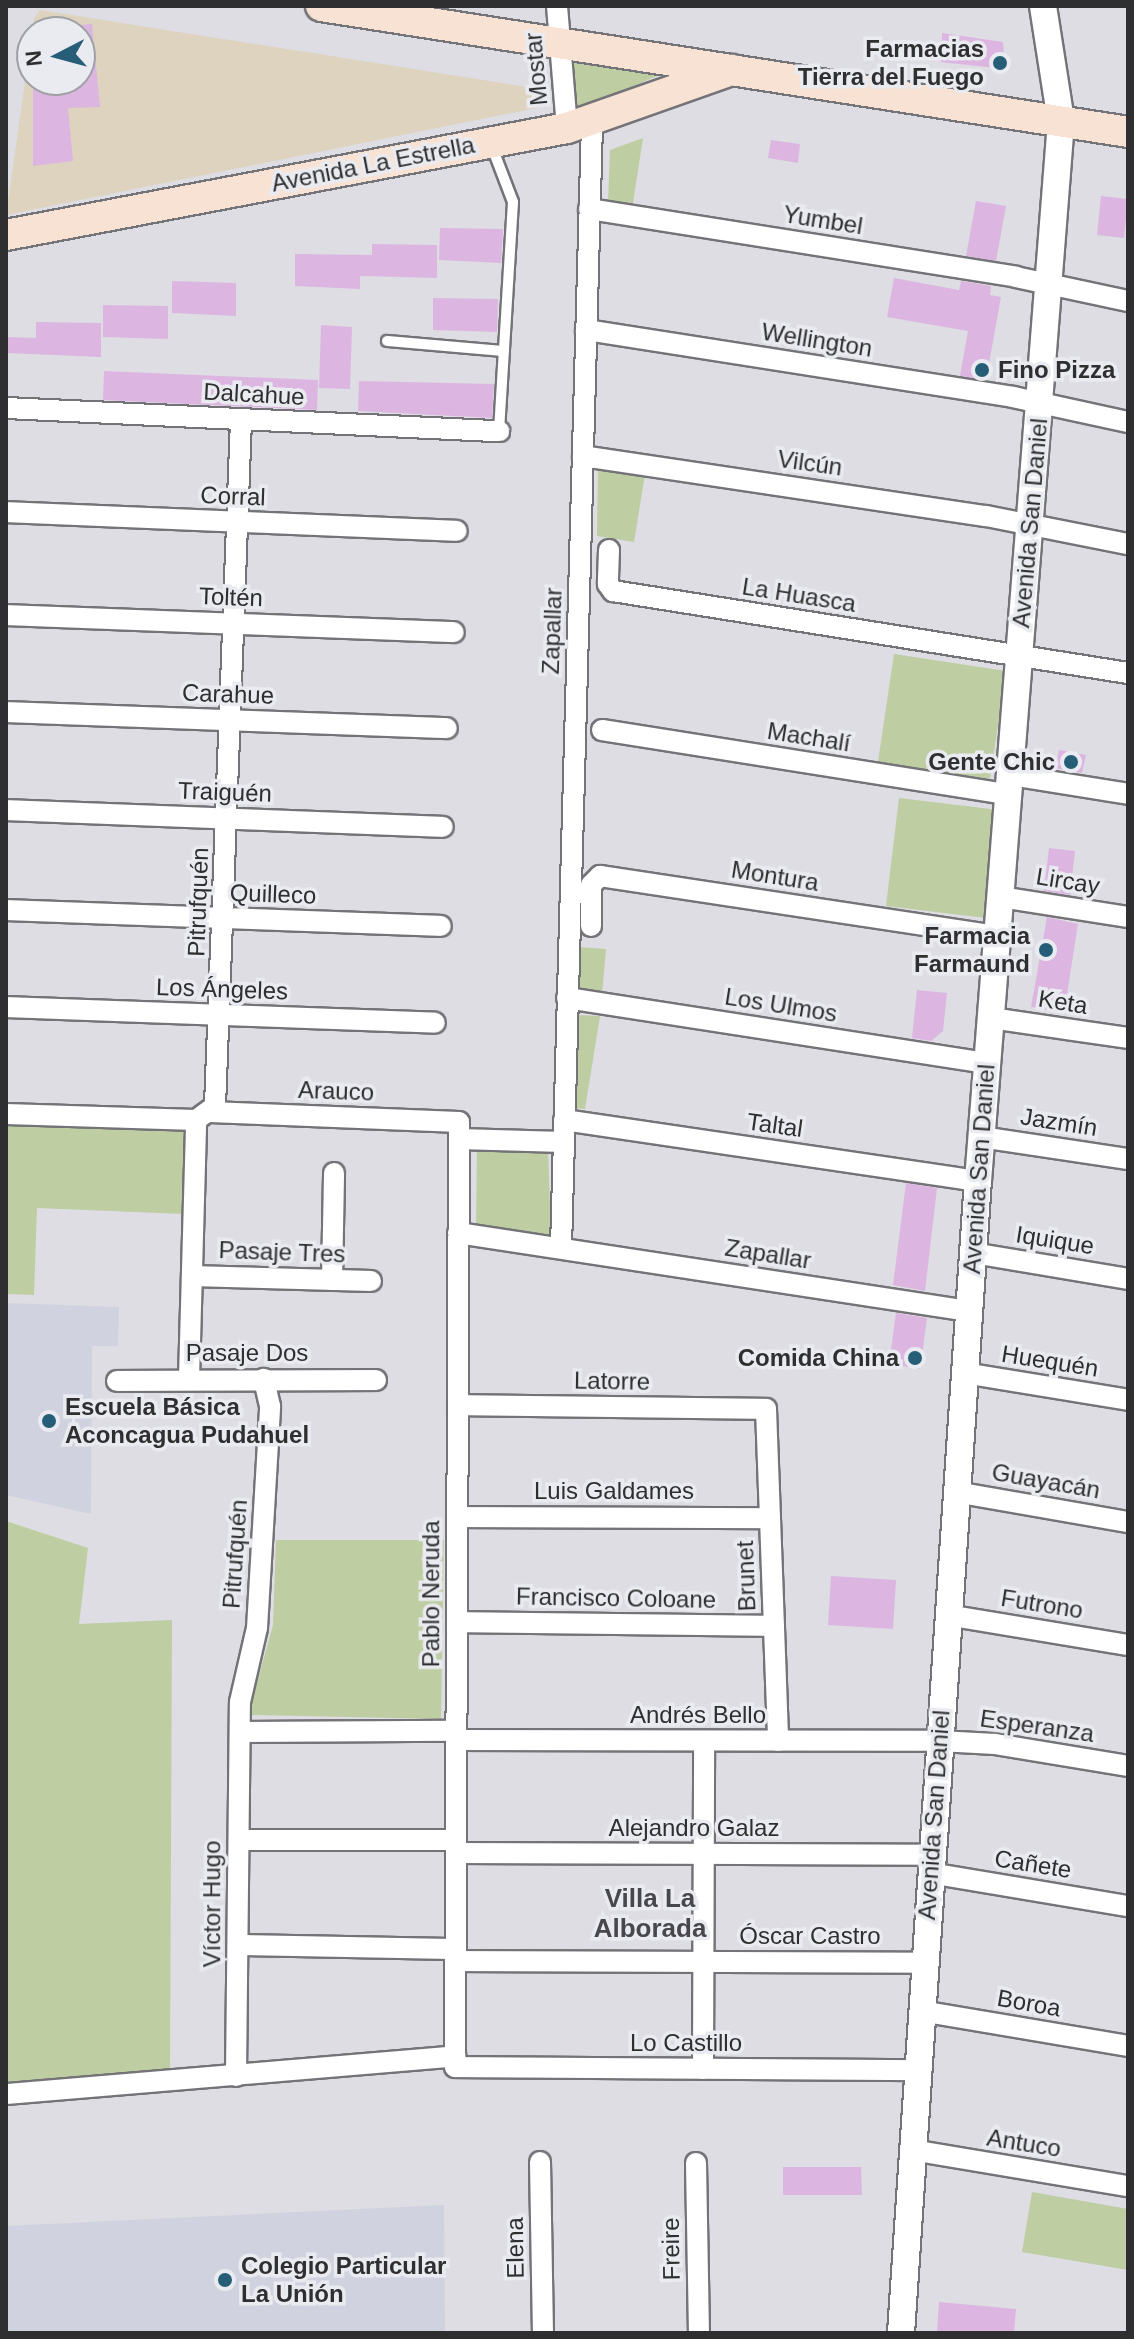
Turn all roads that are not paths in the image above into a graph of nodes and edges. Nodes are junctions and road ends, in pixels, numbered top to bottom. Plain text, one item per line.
1 (321, 6) edge
2 (557, 6) edge
3 (1043, 6) edge
4 (560, 42) junction
5 (732, 70) junction
6 (1061, 121) junction
7 (579, 125) junction
8 (1128, 132) edge
9 (489, 142) junction
10 (589, 209) junction
11 (6, 235) edge
12 (1049, 285) junction
13 (1128, 301) edge
14 (586, 330) junction
15 (387, 341) dead end
16 (504, 351) junction
17 (1039, 404) junction
18 (6, 408) edge
19 (241, 419) junction
20 (1128, 422) edge
21 (499, 431) joint
22 (583, 456) junction
23 (6, 512) edge
24 (238, 522) junction
25 (1029, 525) junction
26 (457, 531) dead end
27 (1128, 544) edge
28 (609, 550) dead end
29 (6, 615) edge
30 (234, 624) junction
31 (454, 632) dead end
32 (1019, 656) junction
33 (1128, 673) edge
34 (6, 712) edge
35 (230, 720) junction
36 (447, 728) dead end
37 (602, 730) dead end
38 (1009, 785) junction
39 (1128, 794) edge
40 (6, 810) edge
41 (227, 818) junction
42 (443, 827) dead end
43 (1000, 897) junction
44 (6, 910) edge
45 (1128, 917) edge
46 (223, 918) junction
47 (441, 926) dead end
48 (591, 926) dead end
49 (997, 936) junction
50 (567, 998) junction
51 (6, 1007) edge
52 (219, 1015) junction
53 (991, 1018) junction
54 (435, 1023) dead end
55 (1128, 1038) edge
56 (987, 1063) junction
57 (6, 1114) edge
58 (203, 1116) junction
59 (564, 1120) junction
60 (459, 1130) junction
61 (981, 1137) junction
62 (563, 1142) junction
63 (1128, 1159) edge
64 (334, 1173) dead end
65 (978, 1181) junction
66 (458, 1233) junction
67 (561, 1248) junction
68 (973, 1253) junction
69 (192, 1276) junction
70 (1128, 1279) edge
71 (332, 1280) junction
72 (371, 1281) dead end
73 (969, 1311) junction
74 (964, 1373) junction
75 (189, 1378) junction
76 (264, 1379) junction
77 (376, 1380) dead end
78 (117, 1381) dead end
79 (1128, 1400) edge
80 (458, 1405) junction
81 (766, 1409) joint
82 (956, 1492) junction
83 (457, 1517) junction
84 (770, 1518) junction
85 (1128, 1522) edge
86 (947, 1615) junction
87 (457, 1622) junction
88 (774, 1626) junction
89 (1128, 1645) edge
90 (240, 1732) junction
91 (456, 1735) junction
92 (704, 1741) junction
93 (778, 1741) junction
94 (939, 1741) junction
95 (1128, 1766) edge
96 (239, 1840) junction
97 (456, 1847) junction
98 (703, 1854) junction
99 (931, 1864) junction
100 (1128, 1906) edge
101 (238, 1945) junction
102 (455, 1955) junction
103 (703, 1962) junction
104 (924, 1963) junction
105 (921, 2011) junction
106 (1128, 2046) edge
107 (455, 2062) junction
108 (703, 2069) junction
109 (917, 2070) junction
110 (236, 2076) junction
111 (6, 2094) edge
112 (912, 2150) junction
113 (540, 2162) dead end
114 (696, 2163) dead end
115 (1128, 2186) edge
116 (543, 2333) edge
117 (699, 2333) edge
118 (901, 2333) edge

1 - 4 main road, Avenida La Estrella
2 - 4 street, Mostar
3 - 6 street, Avenida San Daniel
4 - 5 main road, Avenida La Estrella
4 - 7 street, Mostar
5 - 6 main road, Avenida La Estrella
5 - 7 main road, Avenida La Estrella
6 - 8 main road, Avenida La Estrella
6 - 12 street, Avenida San Daniel
7 - 9 main road, Avenida La Estrella
7 - 10 street, Zapallar
9 - 11 main road, Avenida La Estrella
9 - 16 lane
10 - 12 street, Yumbel
10 - 14 street, Zapallar
12 - 13 street, Yumbel
12 - 17 street, Avenida San Daniel
14 - 17 street, Wellington
14 - 22 street, Zapallar
15 - 16 lane
16 - 21 lane
17 - 20 street, Wellington
17 - 25 street, Avenida San Daniel
18 - 19 street, Dalcahue
19 - 21 street, Dalcahue
19 - 24 street, Pitrufquén
22 - 25 street, Vilcún
22 - 50 street, Zapallar
23 - 24 street, Corral
24 - 26 street, Corral
24 - 30 street, Pitrufquén
25 - 27 street, Vilcún
25 - 32 street, Avenida San Daniel
28 - 32 street, La Huasca
29 - 30 street, Toltén
30 - 31 street, Toltén
30 - 35 street, Pitrufquén
32 - 33 street
32 - 38 street, Avenida San Daniel
34 - 35 street, Carahue
35 - 36 street, Carahue
35 - 41 street, Pitrufquén
37 - 38 street, Machalí
38 - 39 street, Machalí
38 - 43 street, Avenida San Daniel
40 - 41 street, Traiguén
41 - 42 street, Traiguén
41 - 46 street, Pitrufquén
43 - 45 street, Lircay
43 - 49 street, Avenida San Daniel
44 - 46 street, Quilleco
46 - 47 street, Quilleco
46 - 52 street, Pitrufquén
48 - 49 street, Montura
49 - 53 street, Avenida San Daniel
50 - 56 street, Los Ulmos
50 - 59 street, Zapallar
51 - 52 street, Los Ángeles
52 - 54 street, Los Ángeles
52 - 58 street, Pitrufquén
53 - 55 street, Keta
53 - 56 street, Avenida San Daniel
56 - 61 street, Avenida San Daniel
57 - 58 street, Arauco
58 - 60 street, Arauco
58 - 69 street, Pitrufquén
59 - 62 street, Zapallar
59 - 65 street, Taltal
60 - 62 street
60 - 66 street, Pablo Neruda
61 - 63 street, Jazmín
61 - 65 street, Avenida San Daniel
62 - 67 street, Zapallar
64 - 71 street
65 - 68 street, Avenida San Daniel
66 - 67 street, Zapallar
66 - 80 street, Pablo Neruda
67 - 73 street, Zapallar
68 - 70 street, Iquique
68 - 73 street, Avenida San Daniel
69 - 71 street, Pasaje Tres
69 - 75 street, Pitrufquén
71 - 72 street, Pasaje Tres
73 - 74 street, Avenida San Daniel
74 - 79 street, Huequén
74 - 82 street, Avenida San Daniel
75 - 76 street, Pasaje Dos
75 - 78 street, Pasaje Dos
76 - 77 street, Pasaje Dos
76 - 90 street, Pitrufquén
80 - 81 street, Latorre
80 - 83 street, Pablo Neruda
81 - 84 street, Brunet
82 - 85 street, Guayacán
82 - 86 street, Avenida San Daniel
83 - 84 street, Luis Galdames
83 - 87 street, Pablo Neruda
84 - 88 street, Brunet
86 - 89 street, Futrono
86 - 94 street, Avenida San Daniel
87 - 88 street, Francisco Coloane
87 - 91 street, Pablo Neruda
88 - 93 street, Brunet
90 - 91 street, Andrés Bello
90 - 96 street, Víctor Hugo
91 - 92 street, Andrés Bello
91 - 97 street, Pablo Neruda
92 - 93 street, Andrés Bello
92 - 98 street
93 - 94 street, Andrés Bello
94 - 95 street, Esperanza
94 - 99 street, Avenida San Daniel
96 - 97 street, Alejandro Galaz
96 - 101 street, Víctor Hugo
97 - 98 street, Alejandro Galaz
97 - 102 street, Pablo Neruda
98 - 99 street, Alejandro Galaz
98 - 103 street
99 - 100 street, Cañete
99 - 104 street, Avenida San Daniel
101 - 102 street, Óscar Castro
101 - 110 street, Víctor Hugo
102 - 103 street, Óscar Castro
102 - 107 street, Pablo Neruda
103 - 104 street, Óscar Castro
103 - 108 street
104 - 105 street, Avenida San Daniel
105 - 106 street, Boroa
105 - 109 street, Avenida San Daniel
107 - 108 street, Lo Castillo
107 - 110 street, Lo Castillo
108 - 109 street, Lo Castillo
109 - 112 street, Avenida San Daniel
110 - 111 street, Lo Castillo
112 - 115 street, Antuco
112 - 118 street, Avenida San Daniel
113 - 116 street, Elena
114 - 117 street, Freire

